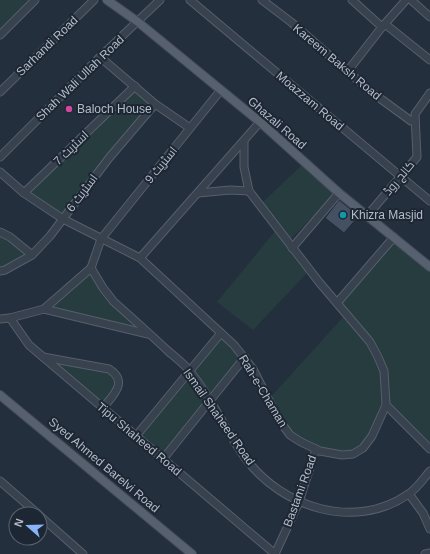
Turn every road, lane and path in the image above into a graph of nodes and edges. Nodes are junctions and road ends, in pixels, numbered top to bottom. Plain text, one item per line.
1 (35, 0) edge
2 (94, 0) edge
3 (107, 0) edge
4 (160, 0) edge
5 (190, 0) edge
6 (262, 0) edge
7 (352, 0) edge
8 (406, 0) edge
9 (411, 0) edge
10 (430, 17) edge
11 (138, 22) junction
12 (383, 25) junction
13 (0, 34) edge
14 (100, 57) junction
15 (430, 60) edge
16 (347, 72) junction
17 (135, 86) junction
18 (220, 91) junction
19 (0, 92) edge
20 (430, 93) edge
21 (155, 104) junction
22 (414, 121) junction
23 (260, 122) junction
24 (190, 128) junction
25 (244, 142) junction
26 (0, 157) edge
27 (0, 172) edge
28 (402, 176) junction
29 (249, 191) junction
30 (24, 193) junction
31 (198, 193) junction
32 (340, 194) junction
33 (430, 202) edge
34 (367, 216) junction
35 (63, 219) junction
36 (0, 232) edge
37 (394, 237) junction
38 (101, 239) junction
39 (292, 248) junction
40 (32, 255) junction
41 (140, 258) junction
42 (430, 267) edge
43 (91, 268) junction
44 (0, 271) edge
45 (337, 303) junction
46 (44, 309) junction
47 (10, 318) junction
48 (0, 319) edge
49 (221, 333) junction
50 (150, 334) junction
51 (43, 357) junction
52 (245, 357) junction
53 (189, 370) junction
54 (2, 399) edge
55 (210, 400) junction
56 (386, 405) junction
57 (103, 408) junction
58 (136, 436) junction
59 (316, 449) junction
60 (430, 450) edge
61 (163, 459) junction
62 (430, 471) edge
63 (0, 481) edge
64 (409, 494) junction
65 (299, 502) junction
66 (29, 506) edge
67 (48, 524) edge
68 (430, 529) edge
69 (79, 553) edge
70 (430, 553) edge
71 (192, 554) edge
72 (275, 554) edge
73 (425, 554) edge

1 - 13 street
2 - 19 street, Sarhandi Road
3 - 11 main road, Ghazali Road
4 - 11 street, Shah Wali Ullah Road
5 - 28 street, Moazzam Road
6 - 16 street, Kareem Baksh Road
7 - 12 street
8 - 12 street
9 - 10 street
11 - 14 street, Shah Wali Ullah Road
11 - 18 main road, Ghazali Road
12 - 15 street
12 - 16 street
14 - 17 street
14 - 26 street, Shah Wali Ullah Road
16 - 22 street, Kareem Baksh Road
17 - 21 street
17 - 30 street, اسٹریٹ 7
18 - 23 main road, Ghazali Road
18 - 24 street, اسٹریٹ 9
20 - 22 street, کالج روڈ
21 - 24 street
21 - 35 street, اسٹریٹ 6
22 - 28 street, کالج روڈ
23 - 25 street
23 - 32 main road, Ghazali Road
24 - 38 street, اسٹریٹ 9
25 - 29 street, Rah-e-Chaman
25 - 31 street
27 - 30 street, Rah-e-Chaman
28 - 33 street, Moazzam Road
28 - 34 street, کالج روڈ
29 - 31 street
29 - 39 street, Rah-e-Chaman
30 - 35 street, Rah-e-Chaman
31 - 41 street
32 - 34 main road, Ghazali Road
32 - 39 street
34 - 37 main road, Ghazali Road
35 - 38 street, Rah-e-Chaman
35 - 40 street, اسٹریٹ 6
36 - 40 street
37 - 42 main road, Ghazali Road
37 - 45 street
38 - 41 street, Rah-e-Chaman
38 - 43 street, اسٹریٹ 9
39 - 45 street, Rah-e-Chaman
40 - 44 street, اسٹریٹ 6
41 - 49 street, Rah-e-Chaman
43 - 46 street
43 - 50 street
45 - 56 street, Rah-e-Chaman
46 - 47 street
46 - 50 street, Ismail Shaheed Road
47 - 48 street
47 - 51 street, Tipu Shaheed Road
49 - 52 street, Rah-e-Chaman
49 - 53 street
50 - 53 street, Ismail Shaheed Road
51 - 57 street, Tipu Shaheed Road
51 - 57 street
52 - 55 street
52 - 59 street, Rah-e-Chaman
53 - 55 street, Ismail Shaheed Road
53 - 58 street
54 - 71 main road, Syed Ahmed Barelvi Road
55 - 61 street
55 - 65 street, Ismail Shaheed Road
56 - 59 street, Rah-e-Chaman
56 - 60 street
57 - 58 street, Tipu Shaheed Road
58 - 61 street, Tipu Shaheed Road
59 - 65 street, Bastami Road
61 - 72 street, Tipu Shaheed Road
62 - 64 street, Ismail Shaheed Road
63 - 66 street
64 - 65 street, Ismail Shaheed Road
64 - 68 street
65 - 72 street, Bastami Road
67 - 69 street
70 - 73 street

